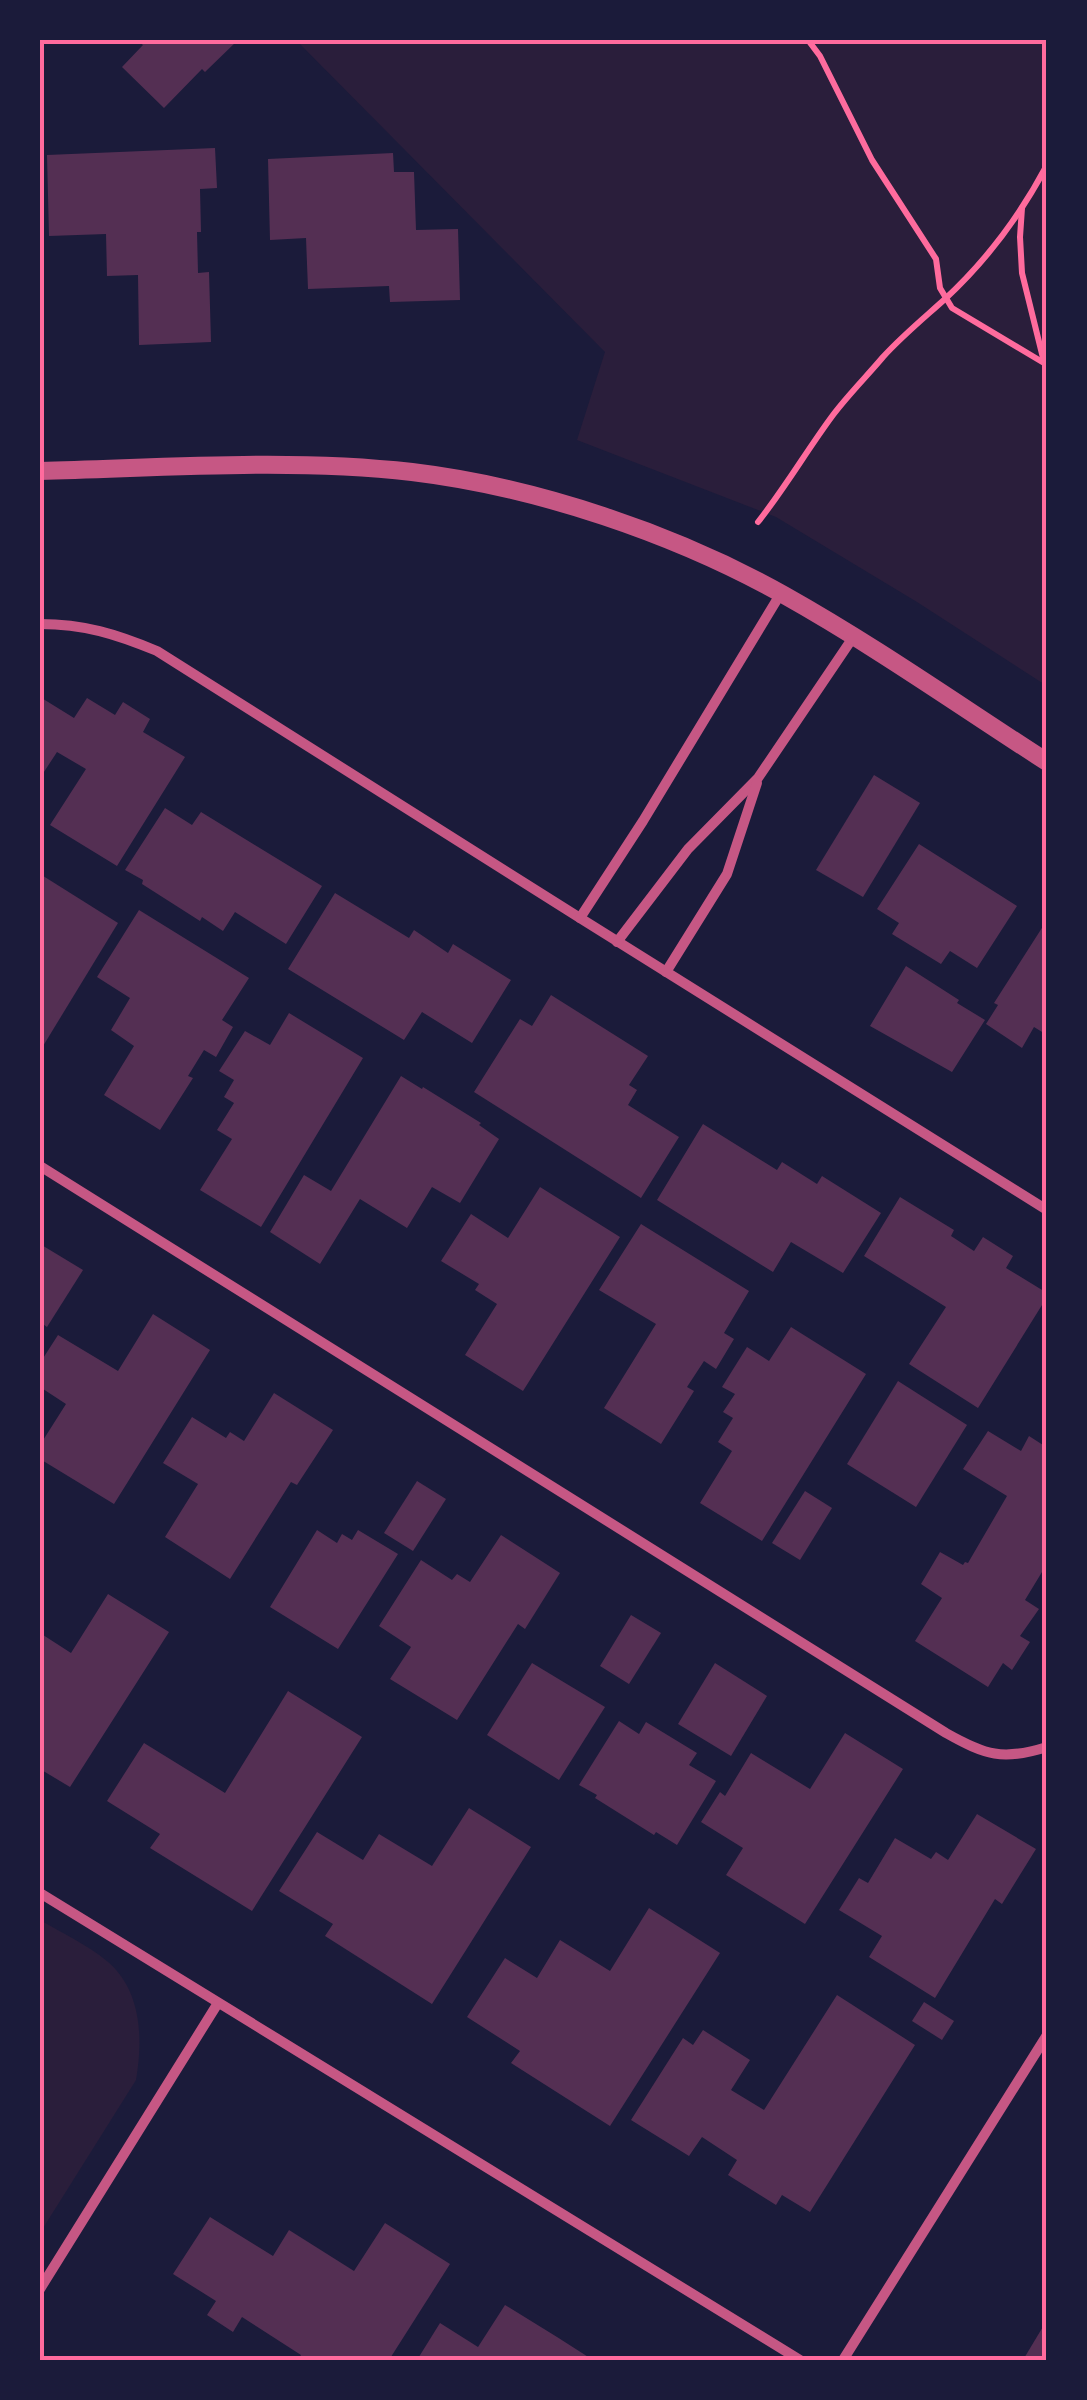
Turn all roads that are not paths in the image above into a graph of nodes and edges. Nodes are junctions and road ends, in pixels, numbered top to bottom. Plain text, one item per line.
1 (40, 471) edge
2 (781, 593) junction
3 (40, 624) edge
4 (854, 636) junction
5 (1047, 762) edge
6 (758, 778) junction
7 (580, 918) junction
8 (617, 942) junction
9 (666, 972) junction
10 (40, 1166) edge
11 (1047, 1210) edge
12 (1047, 1748) edge
13 (40, 1893) edge
14 (218, 2002) junction
15 (1047, 2035) edge
16 (40, 2289) edge
17 (800, 2360) edge
18 (843, 2360) edge

1 - 2 street
2 - 4 street
2 - 7 street
3 - 7 street
4 - 5 street
4 - 6 street
6 - 8 street
6 - 9 street
7 - 8 street
8 - 9 street
9 - 11 street
10 - 12 street
13 - 14 street
14 - 16 street
14 - 17 street
15 - 18 street

